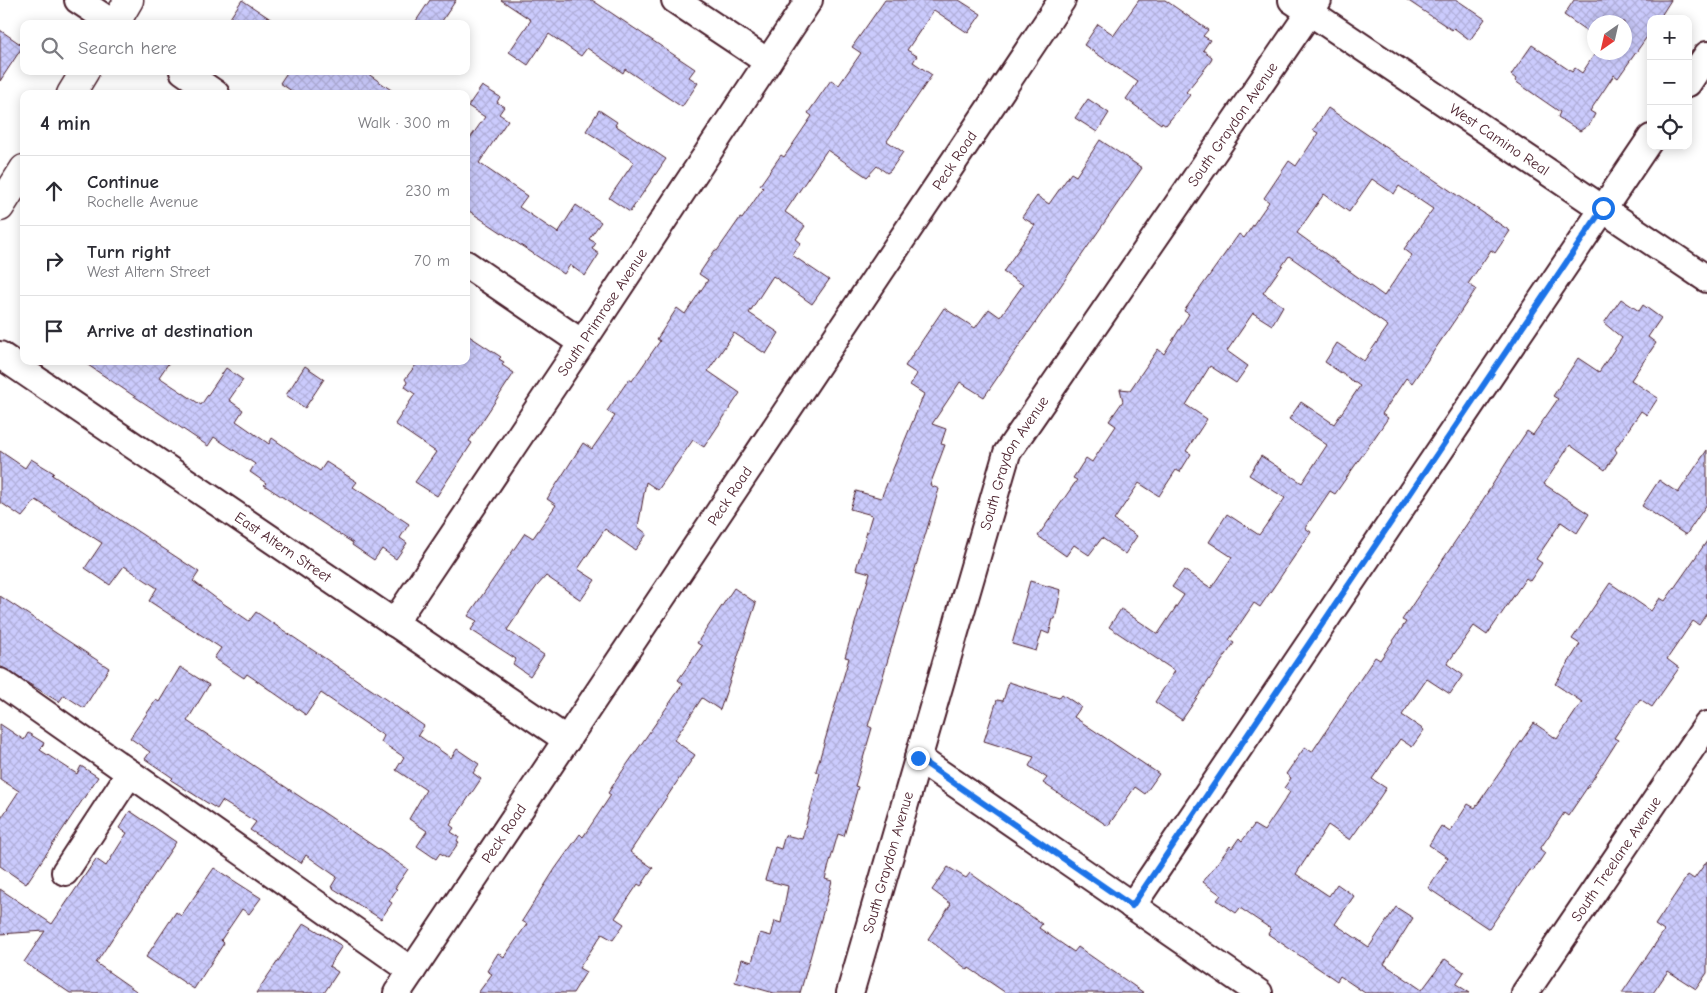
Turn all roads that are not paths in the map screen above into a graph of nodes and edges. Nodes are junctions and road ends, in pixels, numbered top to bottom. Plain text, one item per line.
1 (78, 0) edge
2 (129, 0) edge
3 (675, 0) edge
4 (809, 0) edge
5 (1062, 0) edge
6 (1306, 4) edge
7 (108, 20) edge
8 (116, 20) edge
9 (1707, 55) edge
10 (768, 62) junction
11 (83, 75) edge
12 (189, 75) edge
13 (1692, 76) edge
14 (73, 90) edge
15 (210, 90) edge
16 (1647, 144) edge
17 (20, 175) edge
18 (0, 207) edge
19 (1603, 208) junction
20 (470, 267) edge
21 (1707, 279) edge
22 (582, 344) junction
23 (0, 355) edge
24 (394, 623) junction
25 (0, 682) edge
26 (1707, 725) edge
27 (567, 740) junction
28 (918, 758) junction
29 (130, 774) junction
30 (65, 872) dead end
31 (1132, 906) junction
32 (412, 971) junction
33 (397, 993) edge
34 (850, 993) edge
35 (1259, 993) edge
36 (1525, 993) edge

1 - 7 street
2 - 8 main road
3 - 10 street
4 - 10 street, South Primrose Avenue
5 - 27 street, Peck Road
6 - 19 street, West Camino Real
6 - 28 street, South Graydon Avenue
9 - 13 street
10 - 22 street, South Primrose Avenue
11 - 14 main road
12 - 15 street
16 - 19 street
17 - 18 main road
19 - 21 street, West Camino Real
19 - 31 street
20 - 22 street
22 - 24 street, South Primrose Avenue
23 - 24 street, East Altern Street
24 - 27 street, East Altern Street
25 - 29 street
26 - 36 street, South Treelane Avenue
27 - 32 street, Peck Road
28 - 31 street
28 - 34 street, South Graydon Avenue
29 - 30 street
29 - 32 street
31 - 35 street
32 - 33 street, Peck Road

